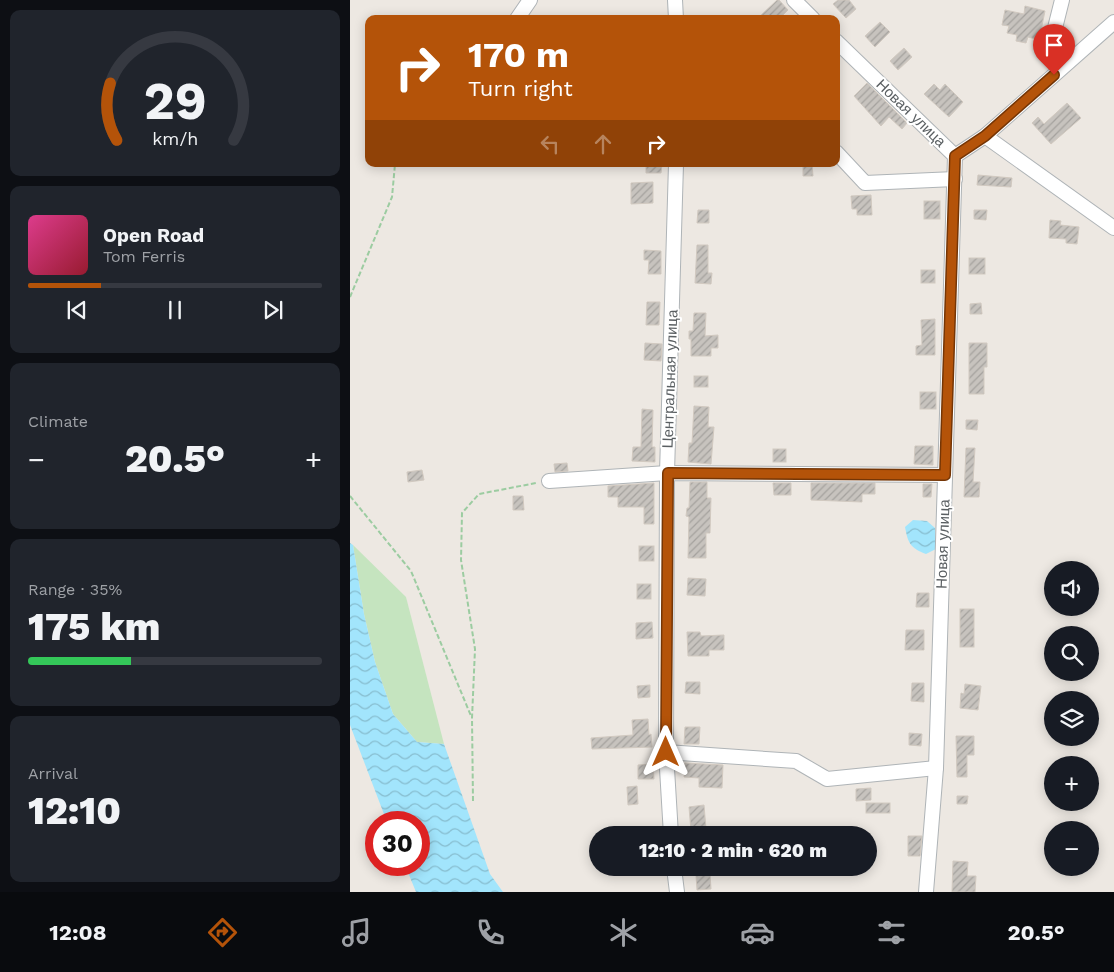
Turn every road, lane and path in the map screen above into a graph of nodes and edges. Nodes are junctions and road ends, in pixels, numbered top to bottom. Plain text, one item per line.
1 (530, 0) edge
2 (675, 0) edge
3 (794, 0) edge
4 (1062, 0) edge
5 (520, 15) edge
6 (676, 15) edge
7 (809, 15) edge
8 (1114, 22) edge
9 (840, 45) edge
10 (1068, 62) junction
11 (985, 136) junction
12 (955, 156) junction
13 (840, 157) edge
14 (395, 167) edge
15 (676, 167) edge
16 (955, 179) junction
17 (1114, 228) edge
18 (350, 297) edge
19 (668, 473) junction
20 (945, 475) junction
21 (549, 481) joint
22 (350, 496) edge
23 (472, 718) junction
24 (666, 752) junction
25 (936, 768) junction
26 (474, 801) dead end
27 (670, 826) edge
28 (675, 876) edge
29 (677, 892) edge
30 (926, 892) edge

1 - 5 street
2 - 6 street
3 - 7 street
4 - 10 street
8 - 10 street
9 - 12 street, Новая улица
10 - 11 street
11 - 12 street
11 - 17 street
12 - 16 street, Новая улица
13 - 16 street
14 - 18 path
15 - 19 street, Центральная улица
16 - 20 street, Новая улица
19 - 20 street
19 - 21 street
19 - 24 street, Центральная улица
20 - 25 street, Новая улица
21 - 23 path
22 - 23 path
23 - 26 path
24 - 25 street
24 - 27 street, Центральная улица
25 - 30 street, Новая улица
28 - 29 street

